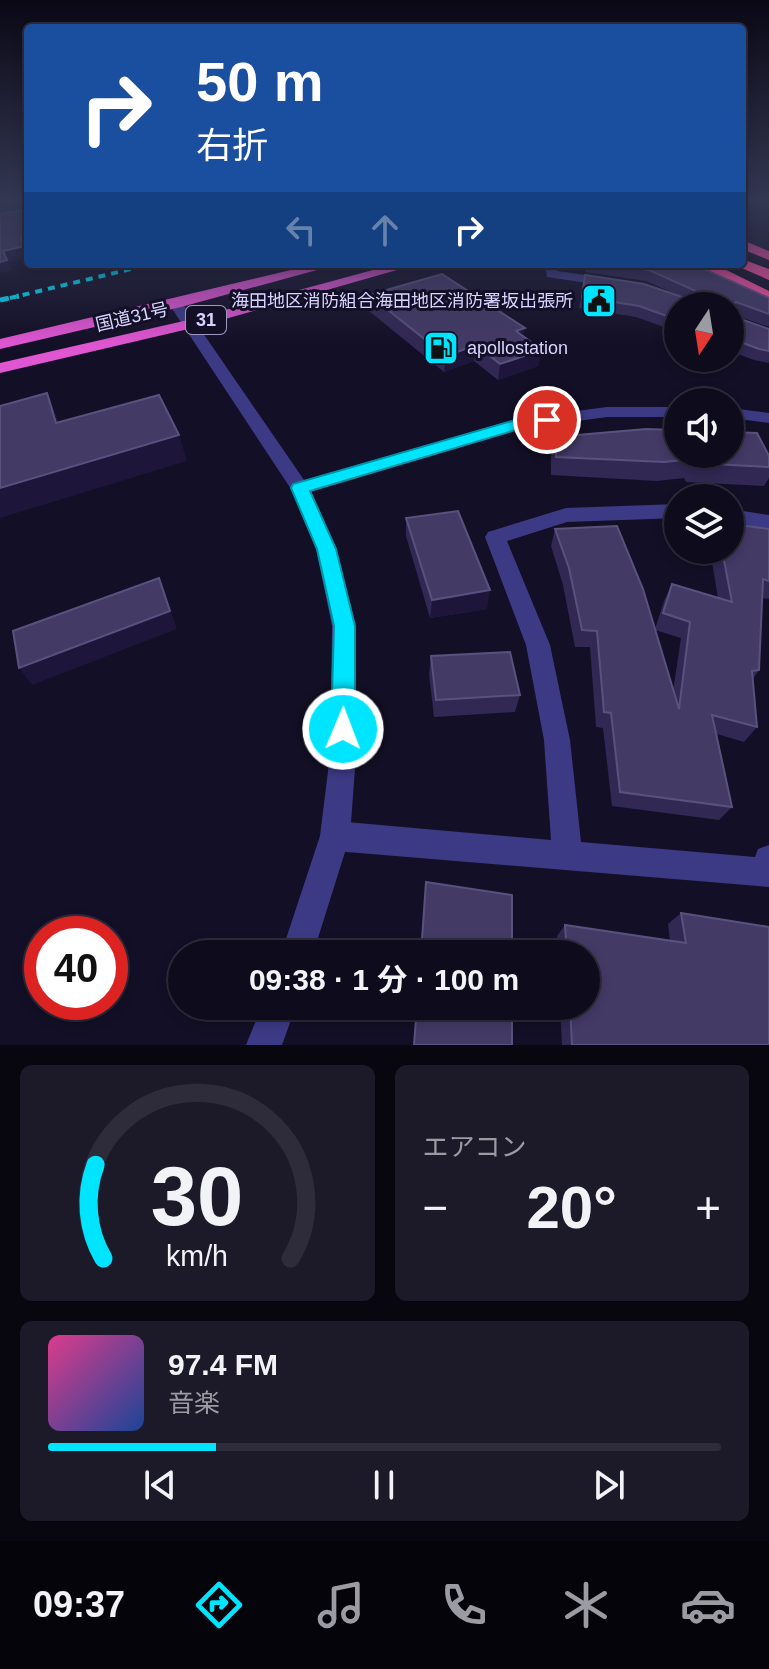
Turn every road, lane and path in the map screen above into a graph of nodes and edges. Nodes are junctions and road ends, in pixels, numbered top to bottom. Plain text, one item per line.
1 (750, 248) edge
2 (769, 256) edge
3 (746, 265) edge
4 (316, 268) edge
5 (396, 268) edge
6 (551, 268) edge
7 (710, 268) edge
8 (769, 275) edge
9 (629, 285) edge
10 (769, 297) edge
11 (176, 304) junction
12 (191, 324) junction
13 (0, 344) edge
14 (0, 368) edge
15 (664, 412) edge
16 (744, 415) edge
17 (769, 418) edge
18 (300, 488) junction
19 (664, 512) edge
20 (744, 518) edge
21 (769, 522) edge
22 (335, 836) junction
23 (567, 854) junction
24 (769, 860) edge
25 (302, 940) edge
26 (274, 1020) edge
27 (264, 1045) edge

1 - 2 highway
3 - 8 highway
4 - 11 highway, 国道31号 / 31
5 - 12 highway, 国道31号 / 31
6 - 9 street
7 - 10 highway
11 - 12 street
11 - 13 highway, 国道31号 / 31
12 - 14 highway, 国道31号 / 31
12 - 18 street
15 - 18 street
16 - 17 street
18 - 22 street
19 - 23 street
20 - 21 street
22 - 23 street
22 - 25 street
23 - 24 street
26 - 27 street

